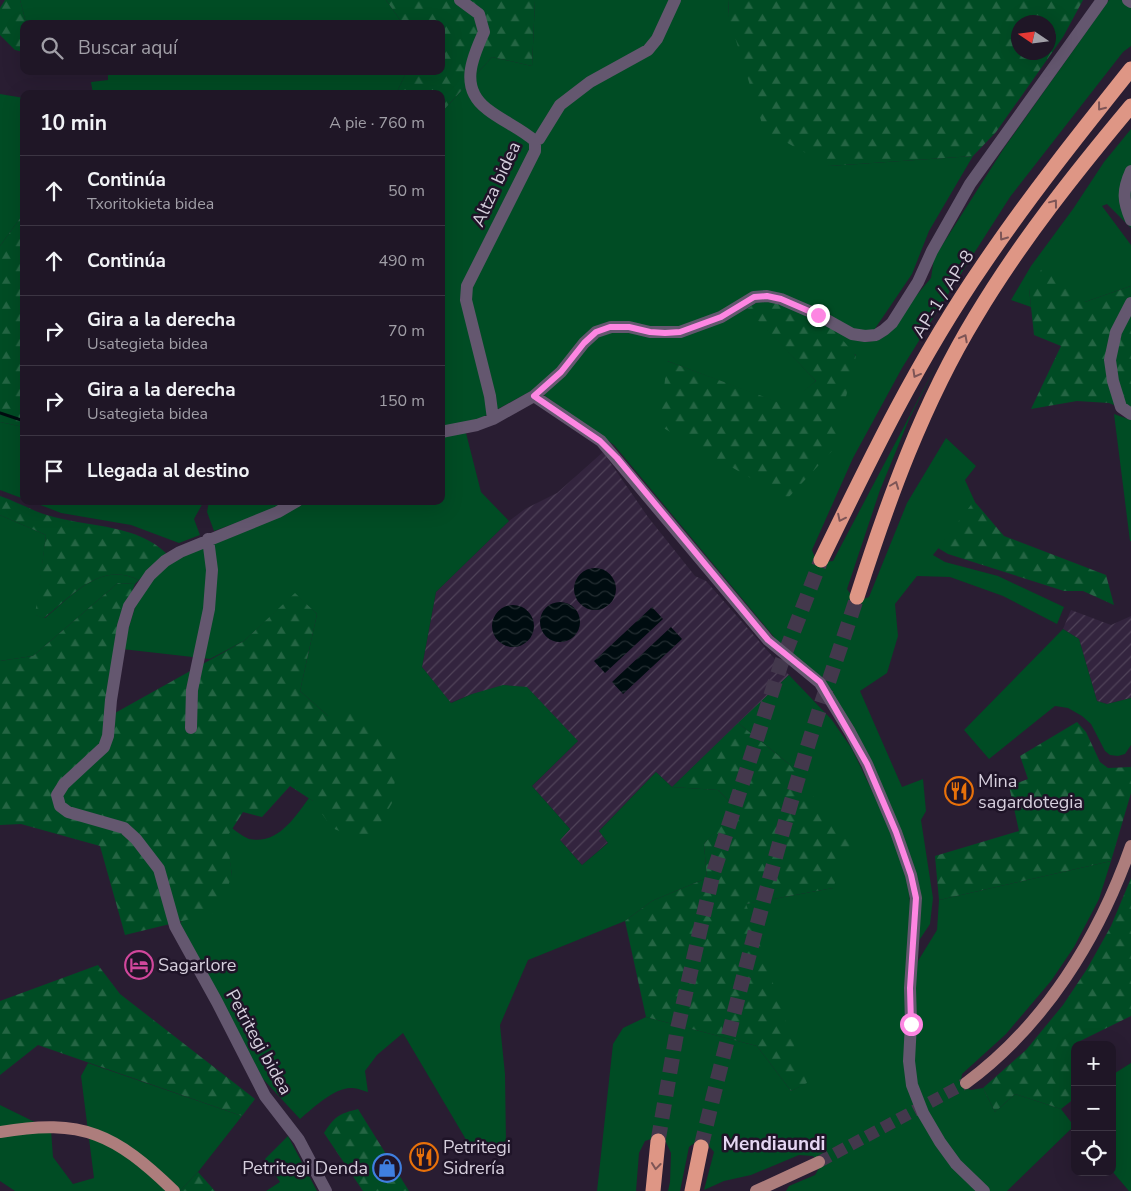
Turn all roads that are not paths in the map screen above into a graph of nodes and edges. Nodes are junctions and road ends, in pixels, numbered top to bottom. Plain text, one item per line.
1 (460, 0) edge
2 (676, 0) edge
3 (1102, 0) edge
4 (1131, 69) edge
5 (1131, 106) edge
6 (535, 141) junction
7 (1131, 171) edge
8 (1131, 220) edge
9 (1131, 303) edge
10 (534, 396) junction
11 (1131, 414) edge
12 (493, 419) junction
13 (445, 431) edge
14 (290, 505) edge
15 (208, 539) junction
16 (821, 560) tunnel mouth
17 (857, 597) tunnel mouth
18 (192, 728) dead end
19 (1131, 846) edge
20 (966, 1083) tunnel mouth
21 (0, 1132) edge
22 (658, 1141) tunnel mouth
23 (702, 1146) tunnel mouth
24 (819, 1162) tunnel mouth
25 (174, 1191) edge
26 (326, 1191) edge
27 (653, 1191) edge
28 (692, 1191) edge
29 (756, 1191) edge
30 (984, 1191) edge

1 - 6 street, Altza bidea
2 - 6 street
3 - 10 street
4 -> 16 highway, AP-1 / AP-8
17 -> 5 highway
6 - 12 street, Altza bidea
7 - 8 street
9 - 11 street
10 - 12 street
10 - 30 street
12 - 13 street
14 - 15 street
15 - 18 street
15 - 26 street, Petritegi bidea
19 - 20 main road
21 - 25 main road
22 -> 27 highway
23 - 28 highway
24 - 29 main road

